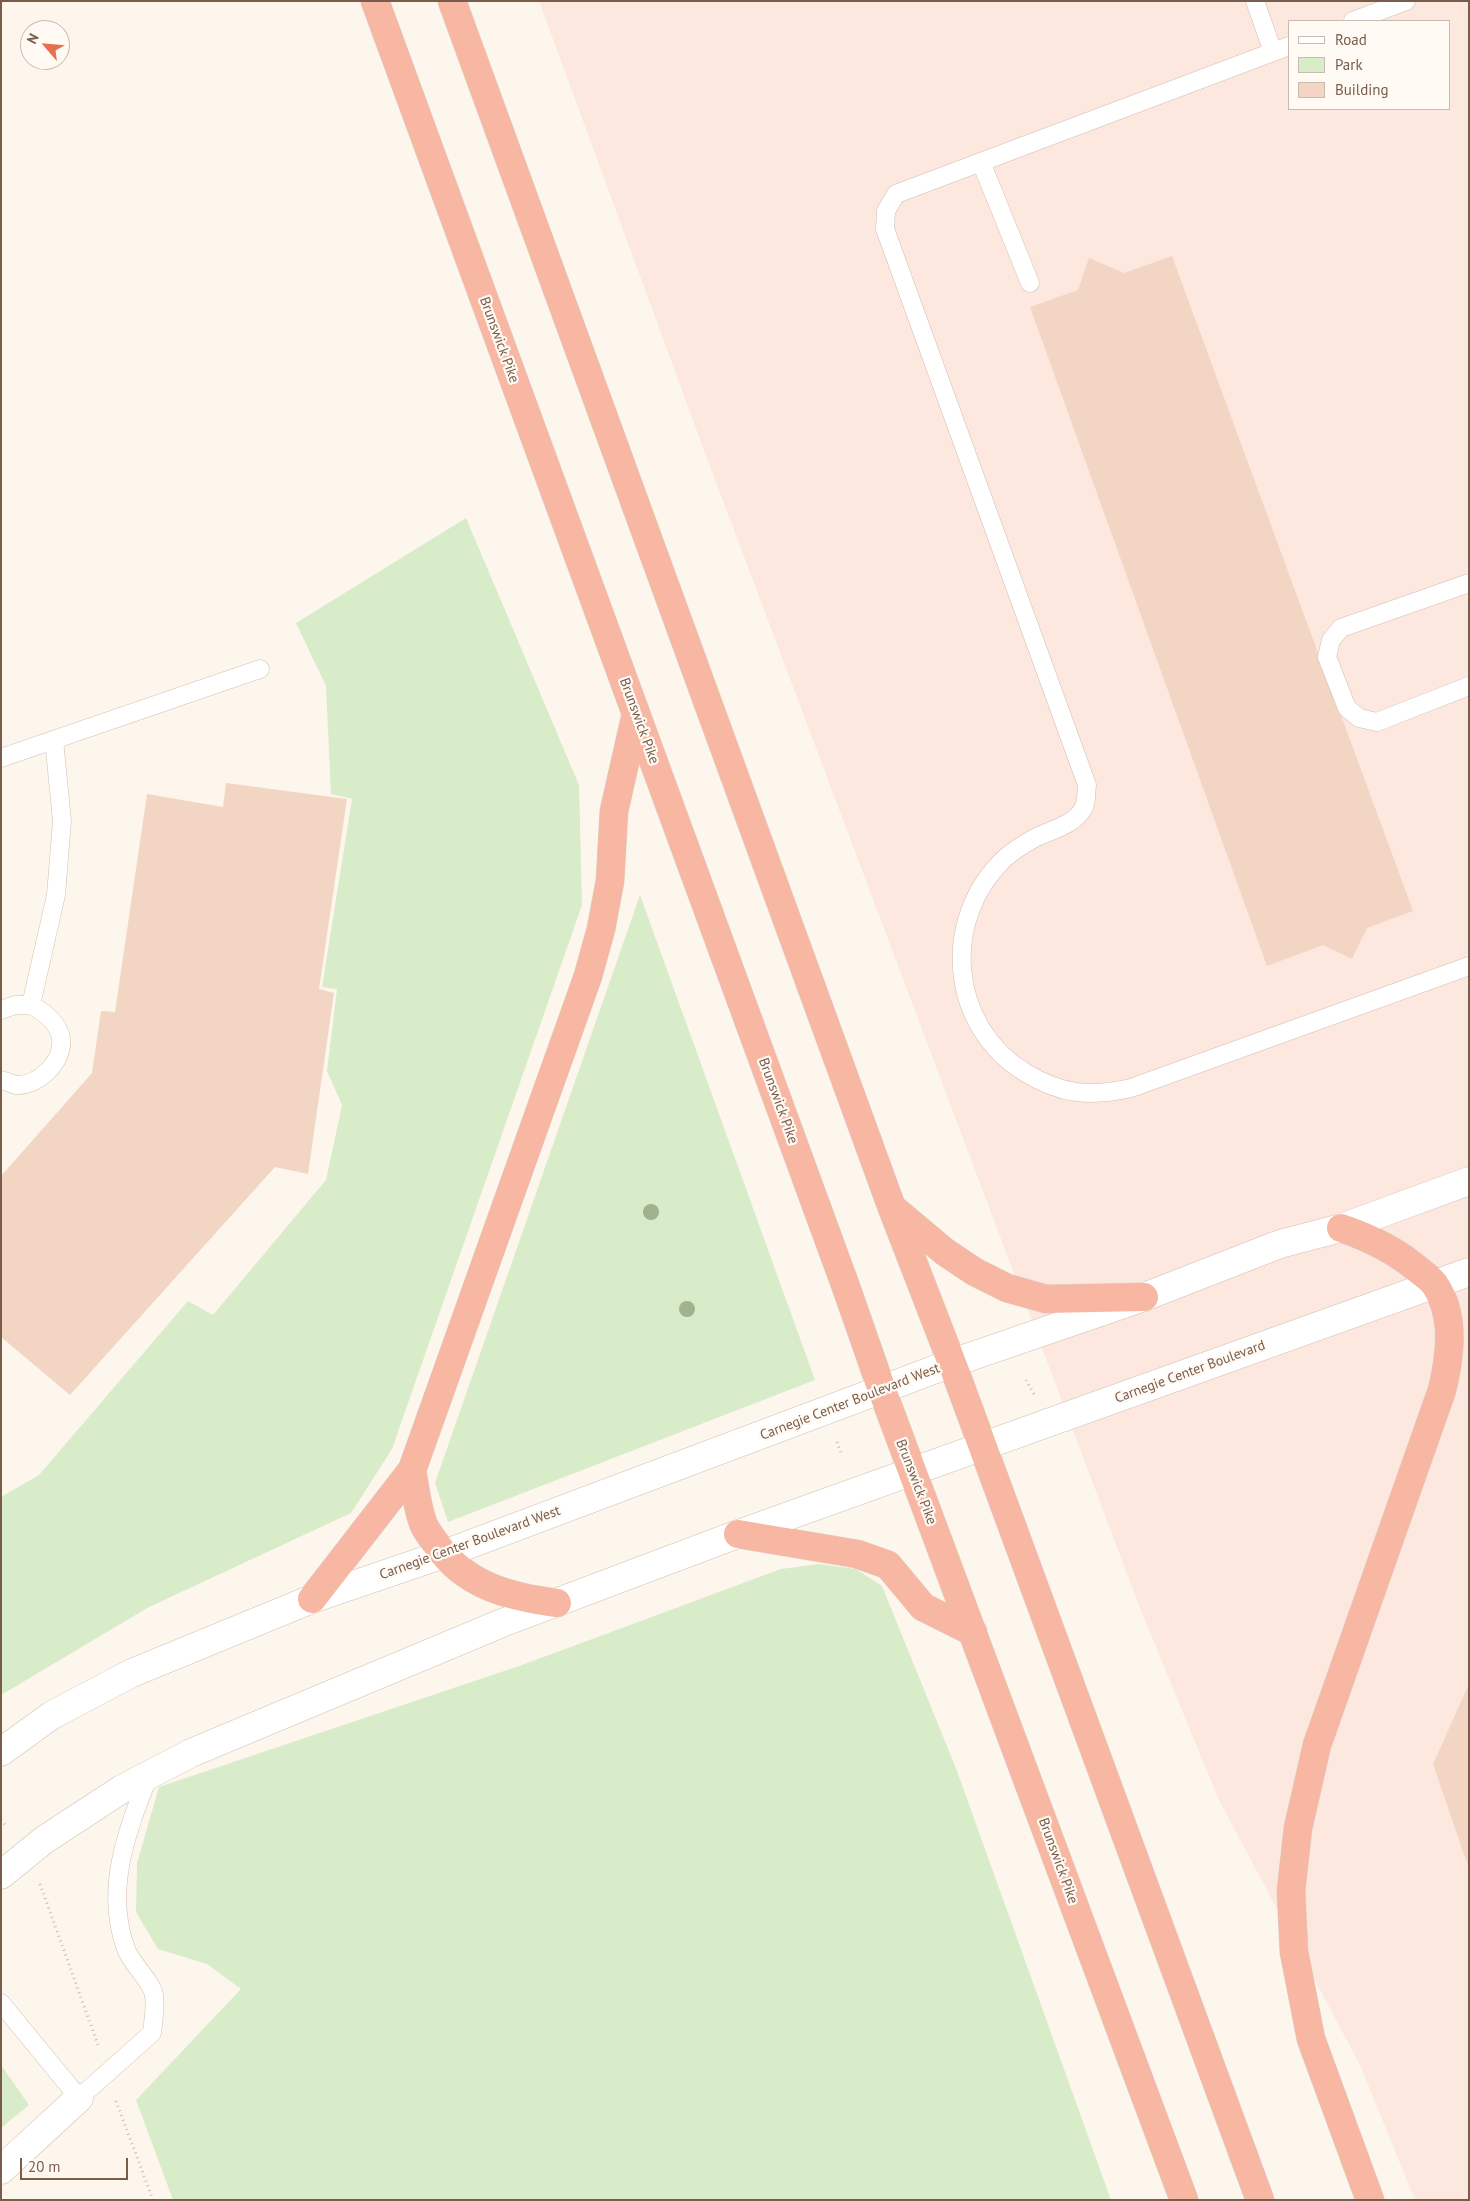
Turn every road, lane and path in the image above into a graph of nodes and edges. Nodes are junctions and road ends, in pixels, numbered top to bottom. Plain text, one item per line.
1 (375, 1) edge
2 (452, 1) edge
3 (1256, 1) edge
4 (1406, 1) edge
5 (1356, 20) edge
6 (1281, 49) edge
7 (981, 162) junction
8 (1030, 283) dead end
9 (1469, 583) edge
10 (260, 668) dead end
11 (1469, 686) edge
12 (636, 714) junction
13 (54, 740) junction
14 (1, 758) edge
15 (1469, 966) edge
16 (31, 1005) junction
17 (1, 1010) edge
18 (1, 1080) edge
19 (1469, 1181) edge
20 (892, 1208) junction
21 (1340, 1228) junction
22 (1469, 1272) edge
23 (1435, 1284) junction
24 (1144, 1297) junction
25 (952, 1362) junction
26 (1026, 1380) dead end
27 (882, 1390) junction
28 (1038, 1400) dead end
29 (834, 1434) dead end
30 (983, 1447) junction
31 (842, 1456) dead end
32 (412, 1470) junction
33 (912, 1472) junction
34 (738, 1534) junction
35 (444, 1554) junction
36 (312, 1599) junction
37 (557, 1603) junction
38 (973, 1632) junction
39 (1, 1752) edge
40 (149, 1775) junction
41 (1, 1820) edge
42 (29, 1853) junction
43 (1, 1875) edge
44 (1, 2003) edge
45 (108, 2072) junction
46 (80, 2098) junction
47 (1, 2170) edge
48 (153, 2200) edge
49 (1184, 2200) edge
50 (1260, 2200) edge
51 (1370, 2200) edge

1 - 12 highway, Brunswick Pike
2 - 20 highway
3 - 6 lane
4 - 5 lane
6 - 7 lane
7 - 8 lane
7 - 15 lane
9 - 11 lane
10 - 13 lane
12 - 27 highway, Brunswick Pike
12 - 32 highway
13 - 14 lane
13 - 16 lane
16 - 17 lane
16 - 18 lane
19 - 21 street
20 - 24 highway
20 - 25 highway
21 - 23 highway
21 - 24 street
22 - 23 street, Carnegie Center Boulevard
23 - 30 street, Carnegie Center Boulevard
23 - 51 highway
24 - 25 street
25 - 27 street, Carnegie Center Boulevard West
25 - 30 highway
26 - 28 path
27 - 33 highway, Brunswick Pike
27 - 35 street, Carnegie Center Boulevard West
29 - 31 path
30 - 33 street, Carnegie Center Boulevard
30 - 50 highway
32 - 35 highway
32 - 36 highway
33 - 34 street
33 - 38 highway, Brunswick Pike
34 - 37 street
34 - 38 highway
35 - 36 street, Carnegie Center Boulevard West
35 - 37 highway
36 - 39 street, Carnegie Center Boulevard West
37 - 40 street
38 - 49 highway, Brunswick Pike
40 - 42 street
40 - 45 lane
41 - 42 path
42 - 43 street
42 - 45 path
44 - 46 lane
45 - 46 lane
45 - 48 path
46 - 47 street

